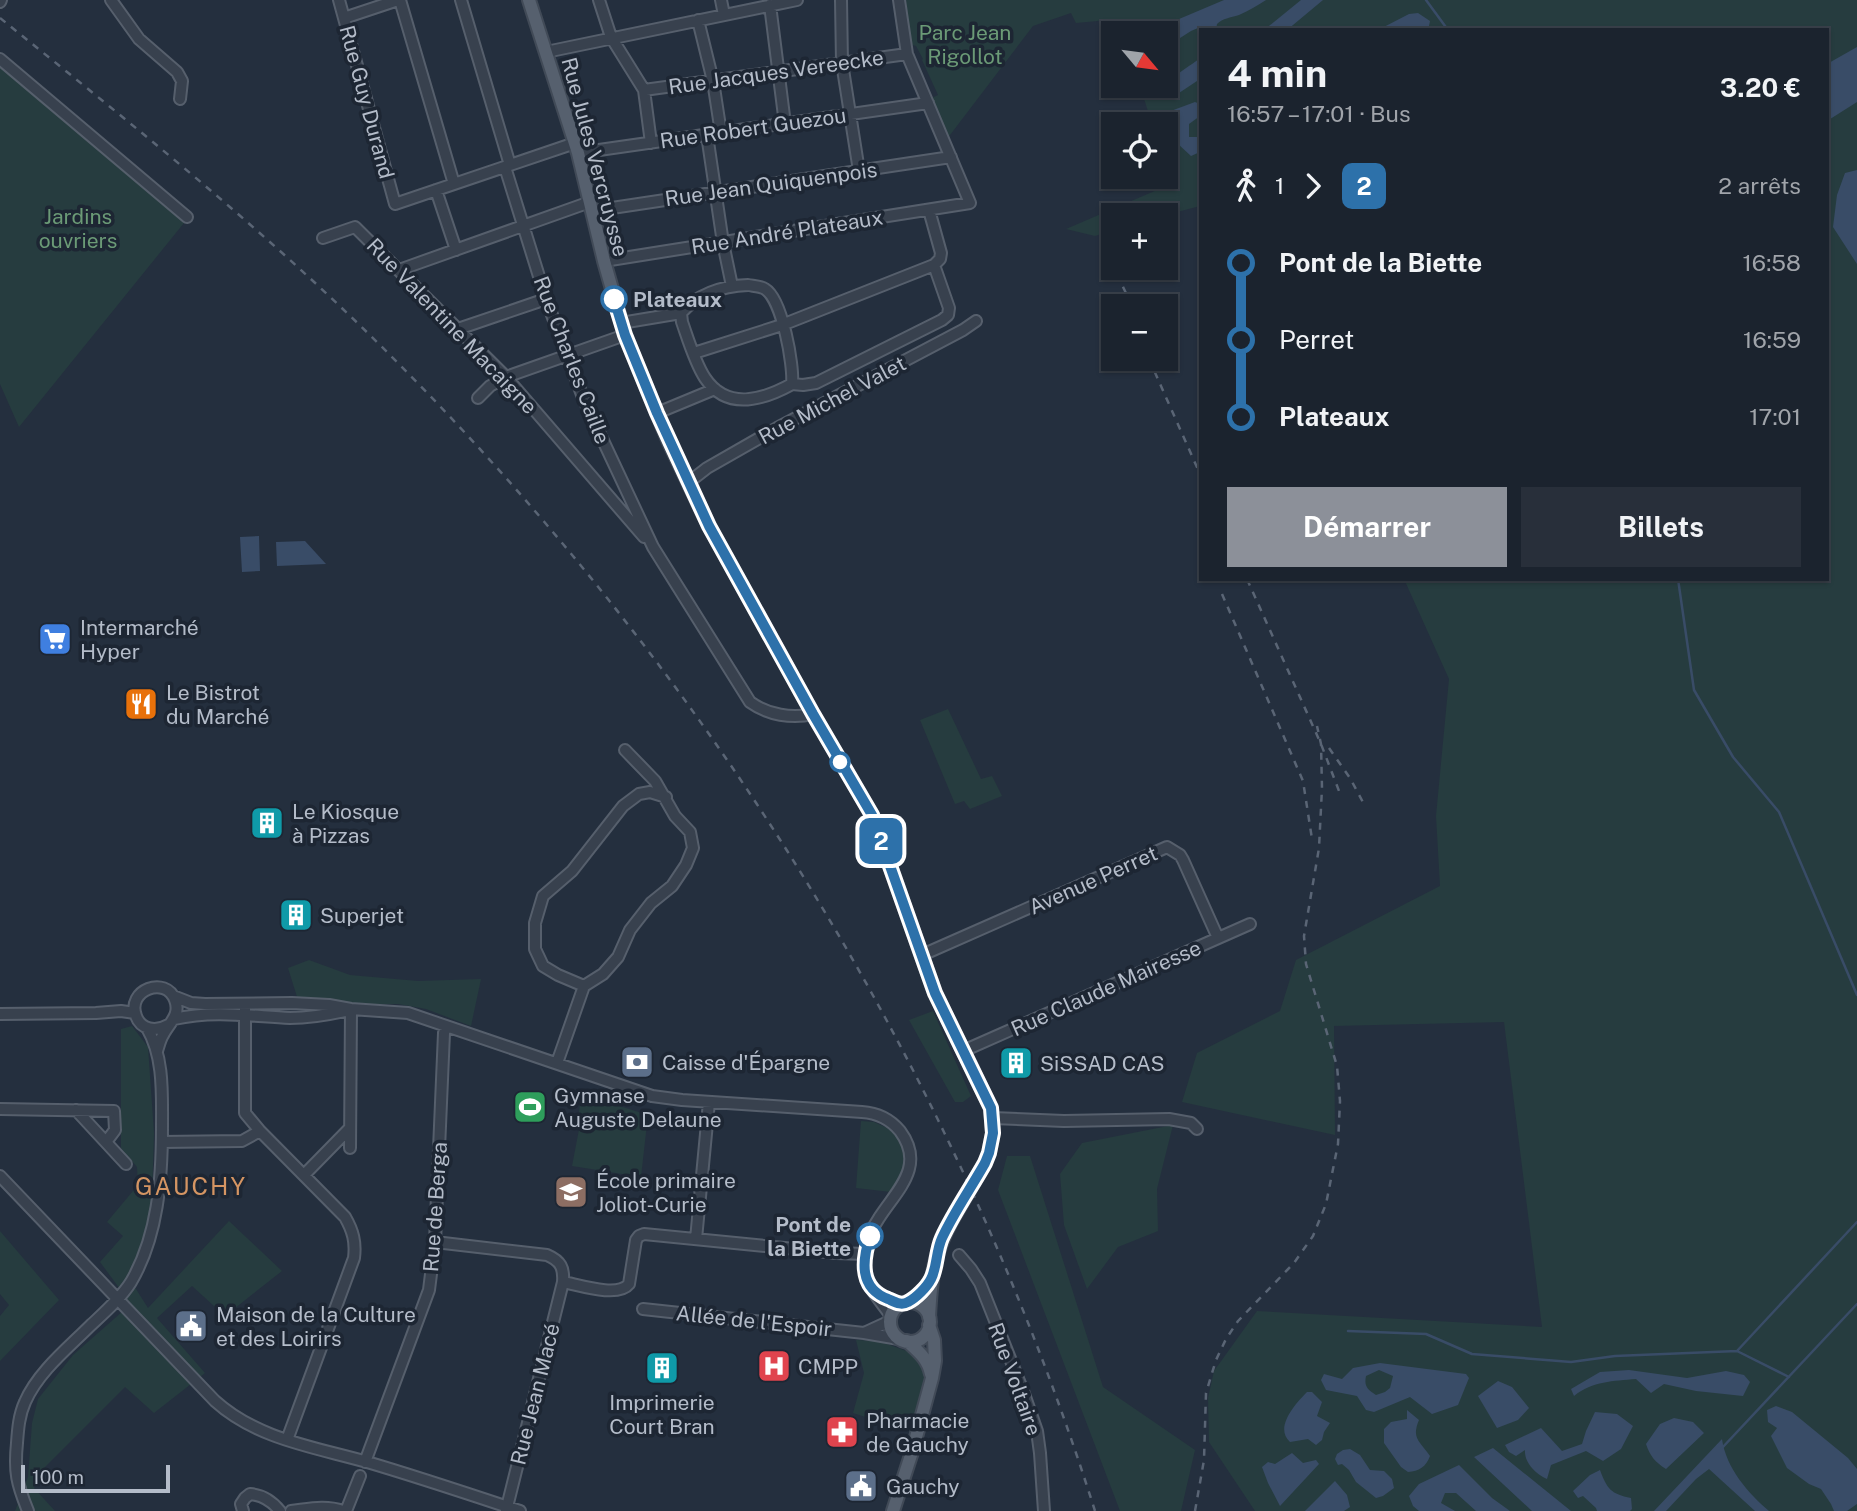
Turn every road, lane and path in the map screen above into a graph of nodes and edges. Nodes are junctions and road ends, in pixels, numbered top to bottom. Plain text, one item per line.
1 (111, 0) edge
2 (339, 0) edge
3 (399, 0) edge
4 (461, 0) edge
5 (530, 0) edge
6 (600, 0) edge
7 (720, 0) edge
8 (797, 0) edge
9 (841, 0) edge
10 (899, 0) edge
11 (770, 5) junction
12 (724, 15) junction
13 (344, 18) junction
14 (698, 20) junction
15 (611, 37) junction
16 (546, 52) junction
17 (907, 54) junction
18 (0, 59) edge
19 (842, 63) junction
20 (778, 72) junction
21 (713, 81) junction
22 (644, 90) junction
23 (180, 99) dead end
24 (928, 103) junction
25 (850, 114) junction
26 (785, 124) junction
27 (721, 133) junction
28 (707, 135) junction
29 (651, 143) junction
30 (577, 148) junction
31 (951, 157) junction
32 (507, 166) junction
33 (859, 171) junction
34 (454, 184) junction
35 (436, 190) junction
36 (716, 192) junction
37 (395, 204) joint
38 (591, 206) junction
39 (929, 210) junction
40 (187, 217) dead end
41 (523, 226) junction
42 (323, 239) dead end
43 (723, 243) junction
44 (456, 250) junction
45 (604, 261) junction
46 (933, 265) junction
47 (399, 270) junction
48 (732, 286) junction
49 (546, 299) junction
50 (681, 313) junction
51 (976, 321) dead end
52 (782, 325) junction
53 (458, 329) junction
54 (623, 329) junction
55 (694, 353) junction
56 (566, 355) junction
57 (506, 377) junction
58 (792, 384) junction
59 (715, 389) junction
60 (478, 398) dead end
61 (657, 413) junction
62 (689, 482) junction
63 (653, 547) junction
64 (813, 714) junction
65 (625, 750) dead end
66 (666, 797) junction
67 (1250, 924) dead end
68 (1218, 938) junction
69 (922, 954) junction
70 (584, 986) junction
71 (173, 996) junction
72 (292, 1003) junction
73 (245, 1009) junction
74 (351, 1009) junction
75 (135, 1013) junction
76 (0, 1014) edge
77 (293, 1018) junction
78 (171, 1022) junction
79 (446, 1026) junction
80 (147, 1028) junction
81 (157, 1051) junction
82 (963, 1051) junction
83 (557, 1063) junction
84 (709, 1102) junction
85 (0, 1109) edge
86 (76, 1110) junction
87 (993, 1118) junction
88 (351, 1128) junction
89 (1197, 1129) dead end
90 (260, 1131) junction
91 (106, 1142) junction
92 (162, 1142) junction
93 (350, 1148) dead end
94 (126, 1164) dead end
95 (304, 1175) junction
96 (0, 1176) edge
97 (696, 1240) junction
98 (435, 1242) junction
99 (865, 1254) junction
100 (959, 1255) dead end
101 (931, 1279) junction
102 (563, 1282) junction
103 (876, 1294) junction
104 (117, 1299) junction
105 (904, 1303) junction
106 (643, 1309) dead end
107 (890, 1319) junction
108 (929, 1321) junction
109 (864, 1333) junction
110 (903, 1340) junction
111 (932, 1378) junction
112 (287, 1440) junction
113 (365, 1462) junction
114 (360, 1476) dead end
115 (506, 1509) edge
116 (27, 1511) edge
117 (243, 1511) edge
118 (280, 1511) edge
119 (291, 1511) edge
120 (344, 1511) edge
121 (520, 1511) edge
122 (893, 1511) edge
123 (1044, 1511) edge

1 - 23 street
2 - 13 street, Rue Guy Durand
3 - 13 street
3 - 34 street
4 - 32 street, Rue Charles Caille
5 - 16 main road, Rue Jules Vercruysse
6 - 15 street
7 - 12 street
8 - 11 street
9 - 19 street
10 - 17 street
11 - 12 street
11 - 20 street
12 - 14 street
13 - 37 street, Rue Guy Durand
14 - 15 street
14 - 21 street
15 - 16 street
15 - 22 street
16 - 30 main road, Rue Jules Vercruysse
17 - 19 street, Rue Jacques Vereecke
17 - 24 street
18 - 40 street
19 - 20 street, Rue Jacques Vereecke
19 - 25 street
20 - 21 street, Rue Jacques Vereecke
20 - 26 street
21 - 22 street, Rue Jacques Vereecke
21 - 27 street
22 - 29 street
24 - 25 street, Rue Robert Guezou
24 - 31 street
25 - 26 street, Rue Robert Guezou
25 - 33 street
26 - 27 street, Rue Robert Guezou
27 - 28 street, Rue Robert Guezou
28 - 29 street, Rue Robert Guezou
28 - 36 street
29 - 30 street, Rue Robert Guezou
30 - 32 street, Rue Robert Guezou
30 - 38 main road, Rue Jules Vercruysse
31 - 33 street, Rue Jean Quiquenpois
31 - 39 street, Rue André Plateaux
32 - 34 street, Rue Robert Guezou
32 - 41 street, Rue Charles Caille
33 - 36 street, Rue Jean Quiquenpois
34 - 35 street, Rue Robert Guezou
35 - 37 street, Rue Robert Guezou
35 - 44 street
36 - 38 street, Rue Jean Quiquenpois
36 - 43 street
38 - 41 street, Rue Jean Quiquenpois
38 - 45 main road, Rue Jules Vercruysse
39 - 43 street, Rue André Plateaux
39 - 46 street
41 - 44 street, Rue Jean Quiquenpois
41 - 49 street, Rue Charles Caille
42 - 47 street, Rue Valentine Macaigne
43 - 45 street, Rue André Plateaux
43 - 48 street
44 - 47 street, Rue Jean Quiquenpois
45 - 54 main road, Rue Jules Vercruysse
46 - 52 street
46 - 58 street
47 - 53 street, Rue Valentine Macaigne
48 - 50 street
48 - 52 street
49 - 53 street
49 - 56 street, Rue Charles Caille
50 - 54 street
50 - 55 street
51 - 62 street, Rue Michel Valet
52 - 55 street
52 - 58 street
53 - 57 street, Rue Valentine Macaigne
54 - 56 street
54 - 61 main road, Rue Jules Vercruysse
55 - 59 street
56 - 57 street
56 - 63 street, Rue Charles Caille
57 - 60 street
57 - 63 street, Rue Valentine Macaigne
58 - 59 street
59 - 61 street
61 - 62 main road, Rue Jules Vercruysse
62 - 64 main road, Rue Jules Vercruysse
63 - 64 street
64 - 69 main road, Rue Jules Vercruysse
65 - 66 street
66 - 70 street
66 - 70 street
67 - 68 street, Rue Claude Mairesse
68 - 69 street, Avenue Perret
68 - 82 street, Rue Claude Mairesse
69 - 82 main road, Rue Jules Vercruysse
70 - 83 street
71 - 73 street
71 - 75 street
71 - 78 street
72 - 73 street
72 - 74 street
72 - 77 street
73 - 77 street
73 - 78 street
73 - 90 street
74 - 77 street
74 - 79 street
74 - 88 street
75 - 76 street
75 - 80 street
78 - 80 street
78 - 81 street
79 - 83 street
79 - 98 street, Rue de Berga
80 - 81 street
81 - 92 street
82 - 87 main road, Rue Jules Vercruysse
83 - 84 street
84 - 97 street
84 - 99 street
85 - 86 street
86 - 91 street
86 - 91 street
87 - 89 street
87 - 101 main road, Rue Jules Vercruysse, bridge
88 - 93 street
88 - 95 street
90 - 92 street
90 - 95 street
91 - 94 street
92 - 104 street
95 - 112 street
96 - 104 street
97 - 99 street
97 - 102 street
98 - 102 street
98 - 113 street, Rue de Berga
99 - 103 street
100 - 123 street, Rue Voltaire
101 - 105 main road
101 - 108 main road, Rue Jules Vercruysse
102 - 115 street, Rue Jean Macé
103 - 105 street
103 - 107 street
104 - 112 street
104 - 116 street
105 - 107 main road
105 - 108 main road
106 - 109 street, Allée de l'Espoir
107 - 109 street
107 - 110 main road
108 - 110 main road
108 - 111 main road, Rue Jules Vercruysse
109 - 110 street, Allée de l'Espoir
110 - 111 main road
111 - 122 main road, Rue Jules Vercruysse
112 - 113 street
113 - 115 street
114 - 120 street
115 - 121 street
117 - 118 street
119 - 120 street

